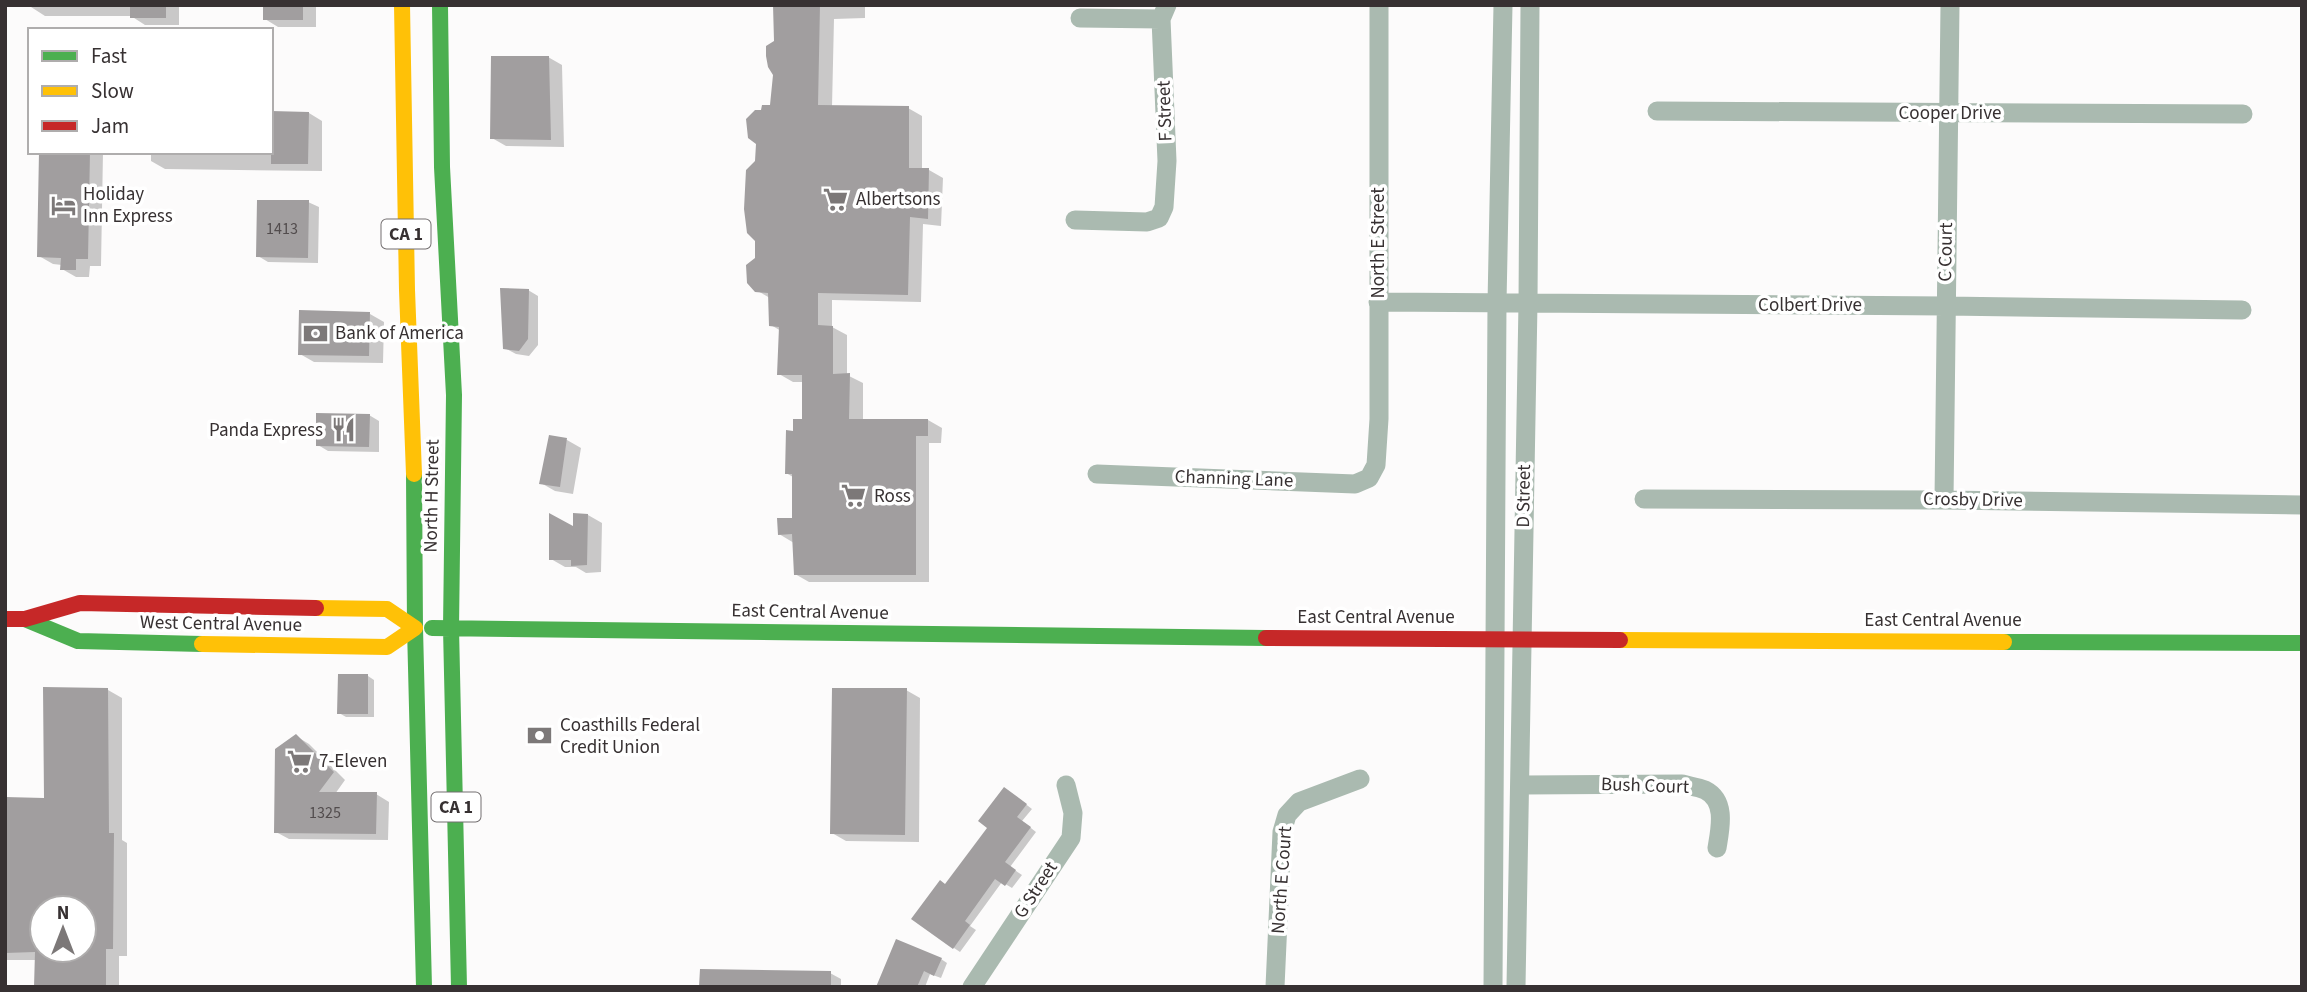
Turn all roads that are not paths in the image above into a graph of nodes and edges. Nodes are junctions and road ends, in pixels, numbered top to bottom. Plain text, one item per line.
1 (402, 5) edge
2 (440, 5) edge
3 (1379, 5) edge
4 (1503, 5) edge
5 (1530, 5) edge
6 (1950, 5) edge
7 (1164, 12) edge
8 (1080, 18) dead end
9 (1657, 111) dead end
10 (1948, 113) junction
11 (2243, 114) dead end
12 (1075, 220) dead end
13 (1378, 302) junction
14 (1497, 303) junction
15 (1528, 303) junction
16 (1946, 306) junction
17 (2242, 310) dead end
18 (1097, 474) dead end
19 (1369, 478) joint
20 (1644, 499) dead end
21 (1944, 500) junction
22 (2302, 505) edge
23 (5, 619) edge
24 (25, 620) junction
25 (415, 628) junction
26 (451, 628) junction
27 (1494, 639) junction
28 (1521, 639) junction
29 (2302, 643) edge
30 (1360, 779) dead end
31 (1066, 785) dead end
32 (1521, 785) junction
33 (1717, 848) dead end
34 (424, 987) edge
35 (459, 987) edge
36 (972, 987) edge
37 (1275, 987) edge
38 (1493, 987) edge
39 (1516, 987) edge

1 - 25 main road, North H Street / CA 1
2 - 26 main road, North H Street / CA 1
3 - 13 street, North E Street
4 - 14 street, D Street
5 - 15 street, D Street
6 - 10 street, C Court
7 - 8 street
7 - 12 street, F Street
9 - 10 street, Cooper Drive
10 - 11 street, Cooper Drive
10 - 16 street, C Court
13 - 14 street, Colbert Drive
13 - 19 street, North E Street
14 - 15 street, Colbert Drive
14 - 27 street, D Street
15 - 16 street, Colbert Drive
15 - 28 street, D Street
16 - 17 street, Colbert Drive
16 - 21 street, C Court
18 - 19 street, Channing Lane
20 - 21 street, Crosby Drive
21 - 22 street, Crosby Drive
23 - 24 main road, West Central Avenue
24 - 25 main road, West Central Avenue
24 - 25 main road, West Central Avenue
25 - 26 main road
25 - 34 main road, North H Street / CA 1
26 - 27 main road, East Central Avenue
26 - 35 main road, North H Street / CA 1
27 - 28 main road, East Central Avenue
27 - 38 street, D Street
28 - 29 main road, East Central Avenue
28 - 32 street, D Street
30 - 37 street, North E Court
31 - 36 street, G Street
32 - 33 street, Bush Court
32 - 39 street, D Street

